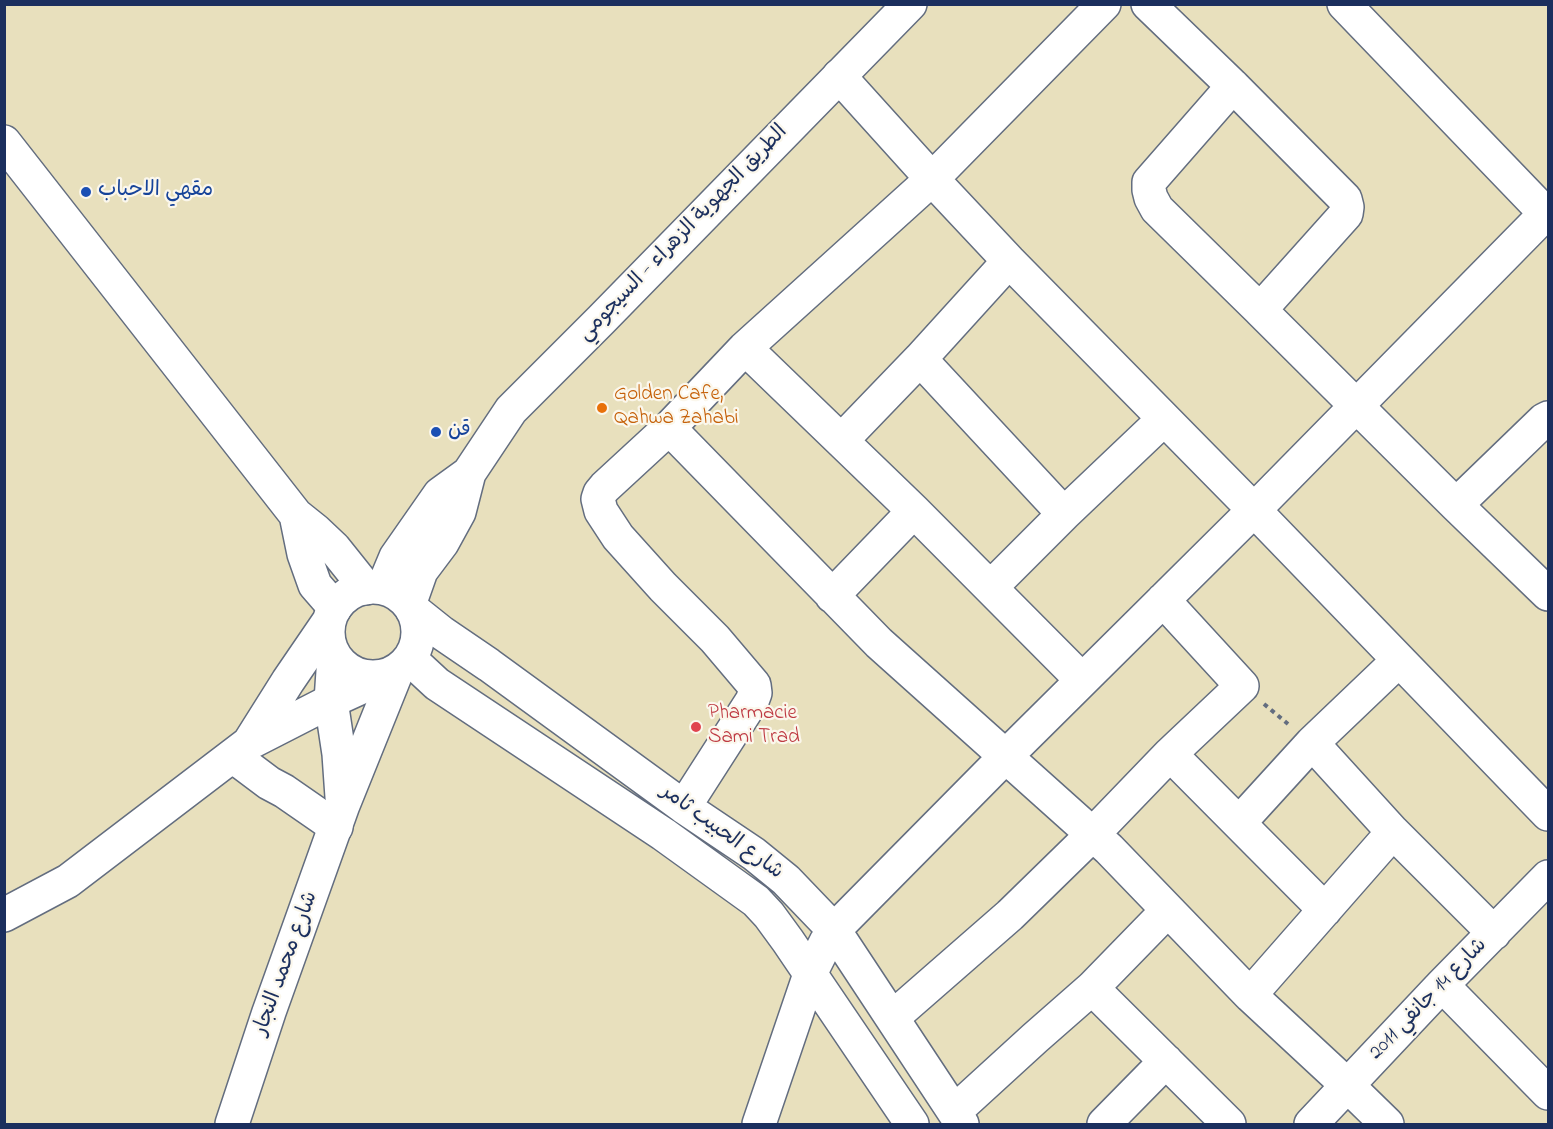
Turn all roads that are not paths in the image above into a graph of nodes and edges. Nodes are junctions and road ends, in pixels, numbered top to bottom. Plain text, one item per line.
1 (910, 4) edge
2 (1104, 4) edge
3 (1148, 4) edge
4 (1344, 4) edge
5 (839, 76) junction
6 (1233, 86) junction
7 (4, 142) edge
8 (932, 179) junction
9 (1548, 214) edge
10 (1008, 261) junction
11 (1260, 310) junction
12 (745, 348) junction
13 (920, 359) junction
14 (1357, 405) junction
15 (1548, 418) edge
16 (1164, 419) junction
17 (669, 428) junction
18 (842, 440) junction
19 (1456, 505) junction
20 (1254, 510) junction
21 (914, 511) junction
22 (1064, 514) junction
23 (296, 515) junction
24 (991, 587) junction
25 (1548, 594) edge
26 (832, 596) junction
27 (392, 597) junction
28 (1163, 600) junction
29 (332, 615) junction
30 (334, 656) junction
31 (1399, 660) junction
32 (398, 668) junction
33 (1082, 680) junction
34 (331, 700) junction
35 (1312, 743) junction
36 (241, 749) junction
37 (1170, 754) junction
38 (1006, 756) junction
39 (684, 807) junction
40 (1548, 814) edge
41 (339, 816) junction
42 (1239, 823) junction
43 (1393, 832) junction
44 (1092, 835) junction
45 (1548, 877) edge
46 (1325, 909) junction
47 (1167, 911) junction
48 (4, 915) edge
49 (834, 930) junction
50 (1494, 933) junction
51 (810, 974) junction
52 (1442, 985) junction
53 (1092, 988) junction
54 (1250, 995) junction
55 (892, 1018) junction
56 (1166, 1061) junction
57 (1347, 1085) junction
58 (1548, 1094) edge
59 (958, 1118) edge
60 (232, 1125) edge
61 (759, 1125) edge
62 (912, 1125) edge
63 (1104, 1125) edge
64 (1229, 1125) edge
65 (1311, 1125) edge
66 (1387, 1125) edge

1 - 5 street, الطريق الجهوية الزهراء - السيجومي
2 - 8 street
3 - 6 street
4 - 9 street
5 - 8 street
5 - 27 street, الطريق الجهوية الزهراء - السيجومي
6 - 11 street
6 - 11 street
7 - 23 street
8 - 10 street
8 - 12 street
9 - 14 street
10 - 13 street
10 - 16 street
11 - 14 street
12 - 17 street
12 - 18 street
13 - 18 street
13 - 22 street
14 - 19 street
14 - 20 street
15 - 19 street
16 - 20 street
16 - 22 street
17 - 26 street
17 - 39 street
18 - 21 street
19 - 25 street
20 - 28 street
20 - 31 street
21 - 24 street
21 - 26 street
22 - 24 street
23 - 27 street, شارع الحبيب ثامر
23 - 29 street
24 - 33 street
26 - 38 street
27 - 29 street
27 - 32 street
27 - 39 street, شارع الحبيب ثامر
28 - 33 street
28 - 37 street
29 - 30 street
29 - 36 street
30 - 32 street
30 - 34 street
31 - 35 street
31 - 40 street
32 - 34 street
32 - 41 street, شارع محمد النجار
32 - 51 street, شارع الحبيب ثامر
33 - 38 street
34 - 36 street
34 - 41 street
35 - 42 street
35 - 43 street
36 - 41 street
36 - 48 street
37 - 42 street
37 - 44 street
38 - 44 street
38 - 49 street
39 - 49 street, شارع الحبيب ثامر
41 - 60 street, شارع محمد النجار
42 - 46 street
43 - 46 street
43 - 50 street
44 - 47 street
44 - 55 street
45 - 50 street, شارع 14 جانفي 2011
46 - 54 street
47 - 53 street
47 - 54 street
49 - 51 street
49 - 55 street, شارع الحبيب ثامر
50 - 52 street, شارع 14 جانفي 2011
51 - 61 street
51 - 62 street, شارع الحبيب ثامر
52 - 57 street, شارع 14 جانفي 2011
52 - 58 street
53 - 56 street
53 - 59 street
54 - 57 street
55 - 59 street, شارع الحبيب ثامر
56 - 63 street
56 - 64 street
57 - 65 street, شارع 14 جانفي 2011
57 - 66 street

